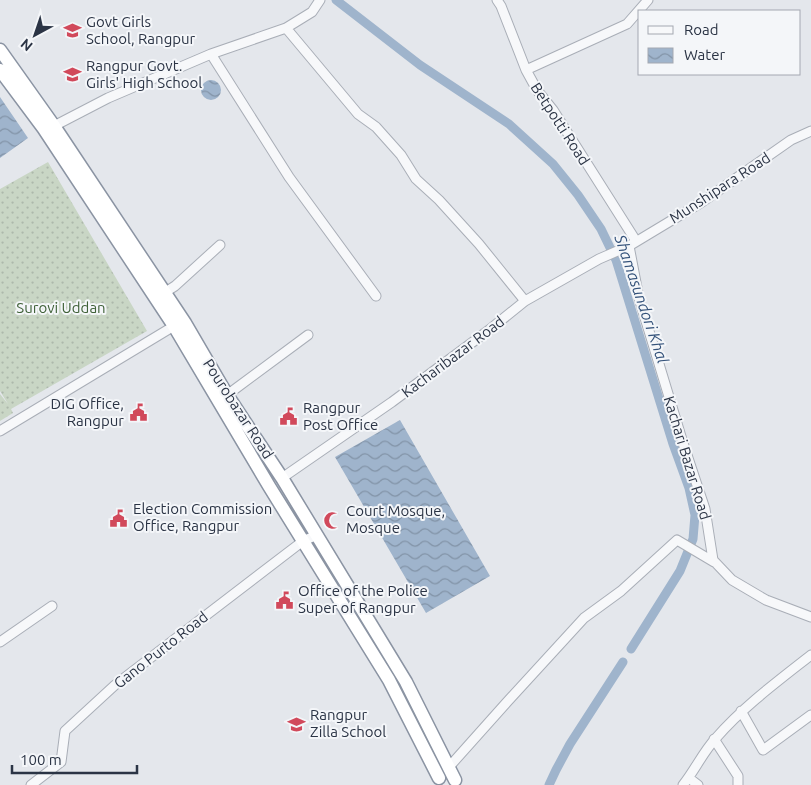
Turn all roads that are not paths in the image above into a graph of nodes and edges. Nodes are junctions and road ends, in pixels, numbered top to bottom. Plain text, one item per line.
1 (320, 0) edge
2 (497, 0) edge
3 (648, 0) edge
4 (639, 10) edge
5 (638, 11) edge
6 (286, 28) junction
7 (0, 50) edge
8 (211, 54) junction
9 (0, 70) edge
10 (526, 70) junction
11 (54, 126) junction
12 (811, 131) edge
13 (632, 243) junction
14 (220, 245) dead end
15 (164, 293) junction
16 (376, 296) dead end
17 (639, 298) junction
18 (525, 301) junction
19 (629, 301) dead end
20 (174, 326) junction
21 (308, 335) dead end
22 (658, 361) junction
23 (648, 363) dead end
24 (227, 395) junction
25 (0, 431) edge
26 (282, 478) junction
27 (318, 535) junction
28 (303, 541) junction
29 (714, 562) junction
30 (52, 606) dead end
31 (811, 617) edge
32 (0, 642) edge
33 (811, 655) edge
34 (741, 711) junction
35 (811, 714) edge
36 (714, 739) junction
37 (449, 768) junction
38 (686, 781) edge
39 (436, 782) edge
40 (457, 783) edge
41 (31, 785) edge
42 (698, 785) edge
43 (738, 785) edge

1 - 6 street
2 - 10 street, Betpotti Road
3 - 4 street
5 - 10 street
6 - 8 street
6 - 18 street
7 - 11 highway, Pourobazar Road
8 - 11 street
8 - 16 street
9 - 20 highway, Pourobazar Road
10 - 13 street, Betpotti Road
11 - 15 highway, Pourobazar Road
12 - 13 street, Munshipara Road
13 - 17 street, Kachari Bazar Road
13 - 18 street, Kacharibazar Road
14 - 15 street
15 - 24 highway, Pourobazar Road
17 - 19 street
17 - 22 street, Kachari Bazar Road
18 - 26 street, Kacharibazar Road
20 - 25 street
20 - 28 highway, Pourobazar Road
21 - 24 street
22 - 23 street
22 - 29 street, Kachari Bazar Road
24 - 26 highway, Pourobazar Road
26 - 27 highway, Pourobazar Road
27 - 28 street, Gano Purto Road
27 - 37 highway, Pourobazar Road
28 - 39 highway, Pourobazar Road
28 - 41 street, Gano Purto Road
29 - 31 street
29 - 37 street
30 - 32 street
33 - 34 street
34 - 35 street
34 - 36 street
36 - 38 street
36 - 43 street
37 - 40 highway, Pourobazar Road
38 - 42 street
39 - 40 highway

